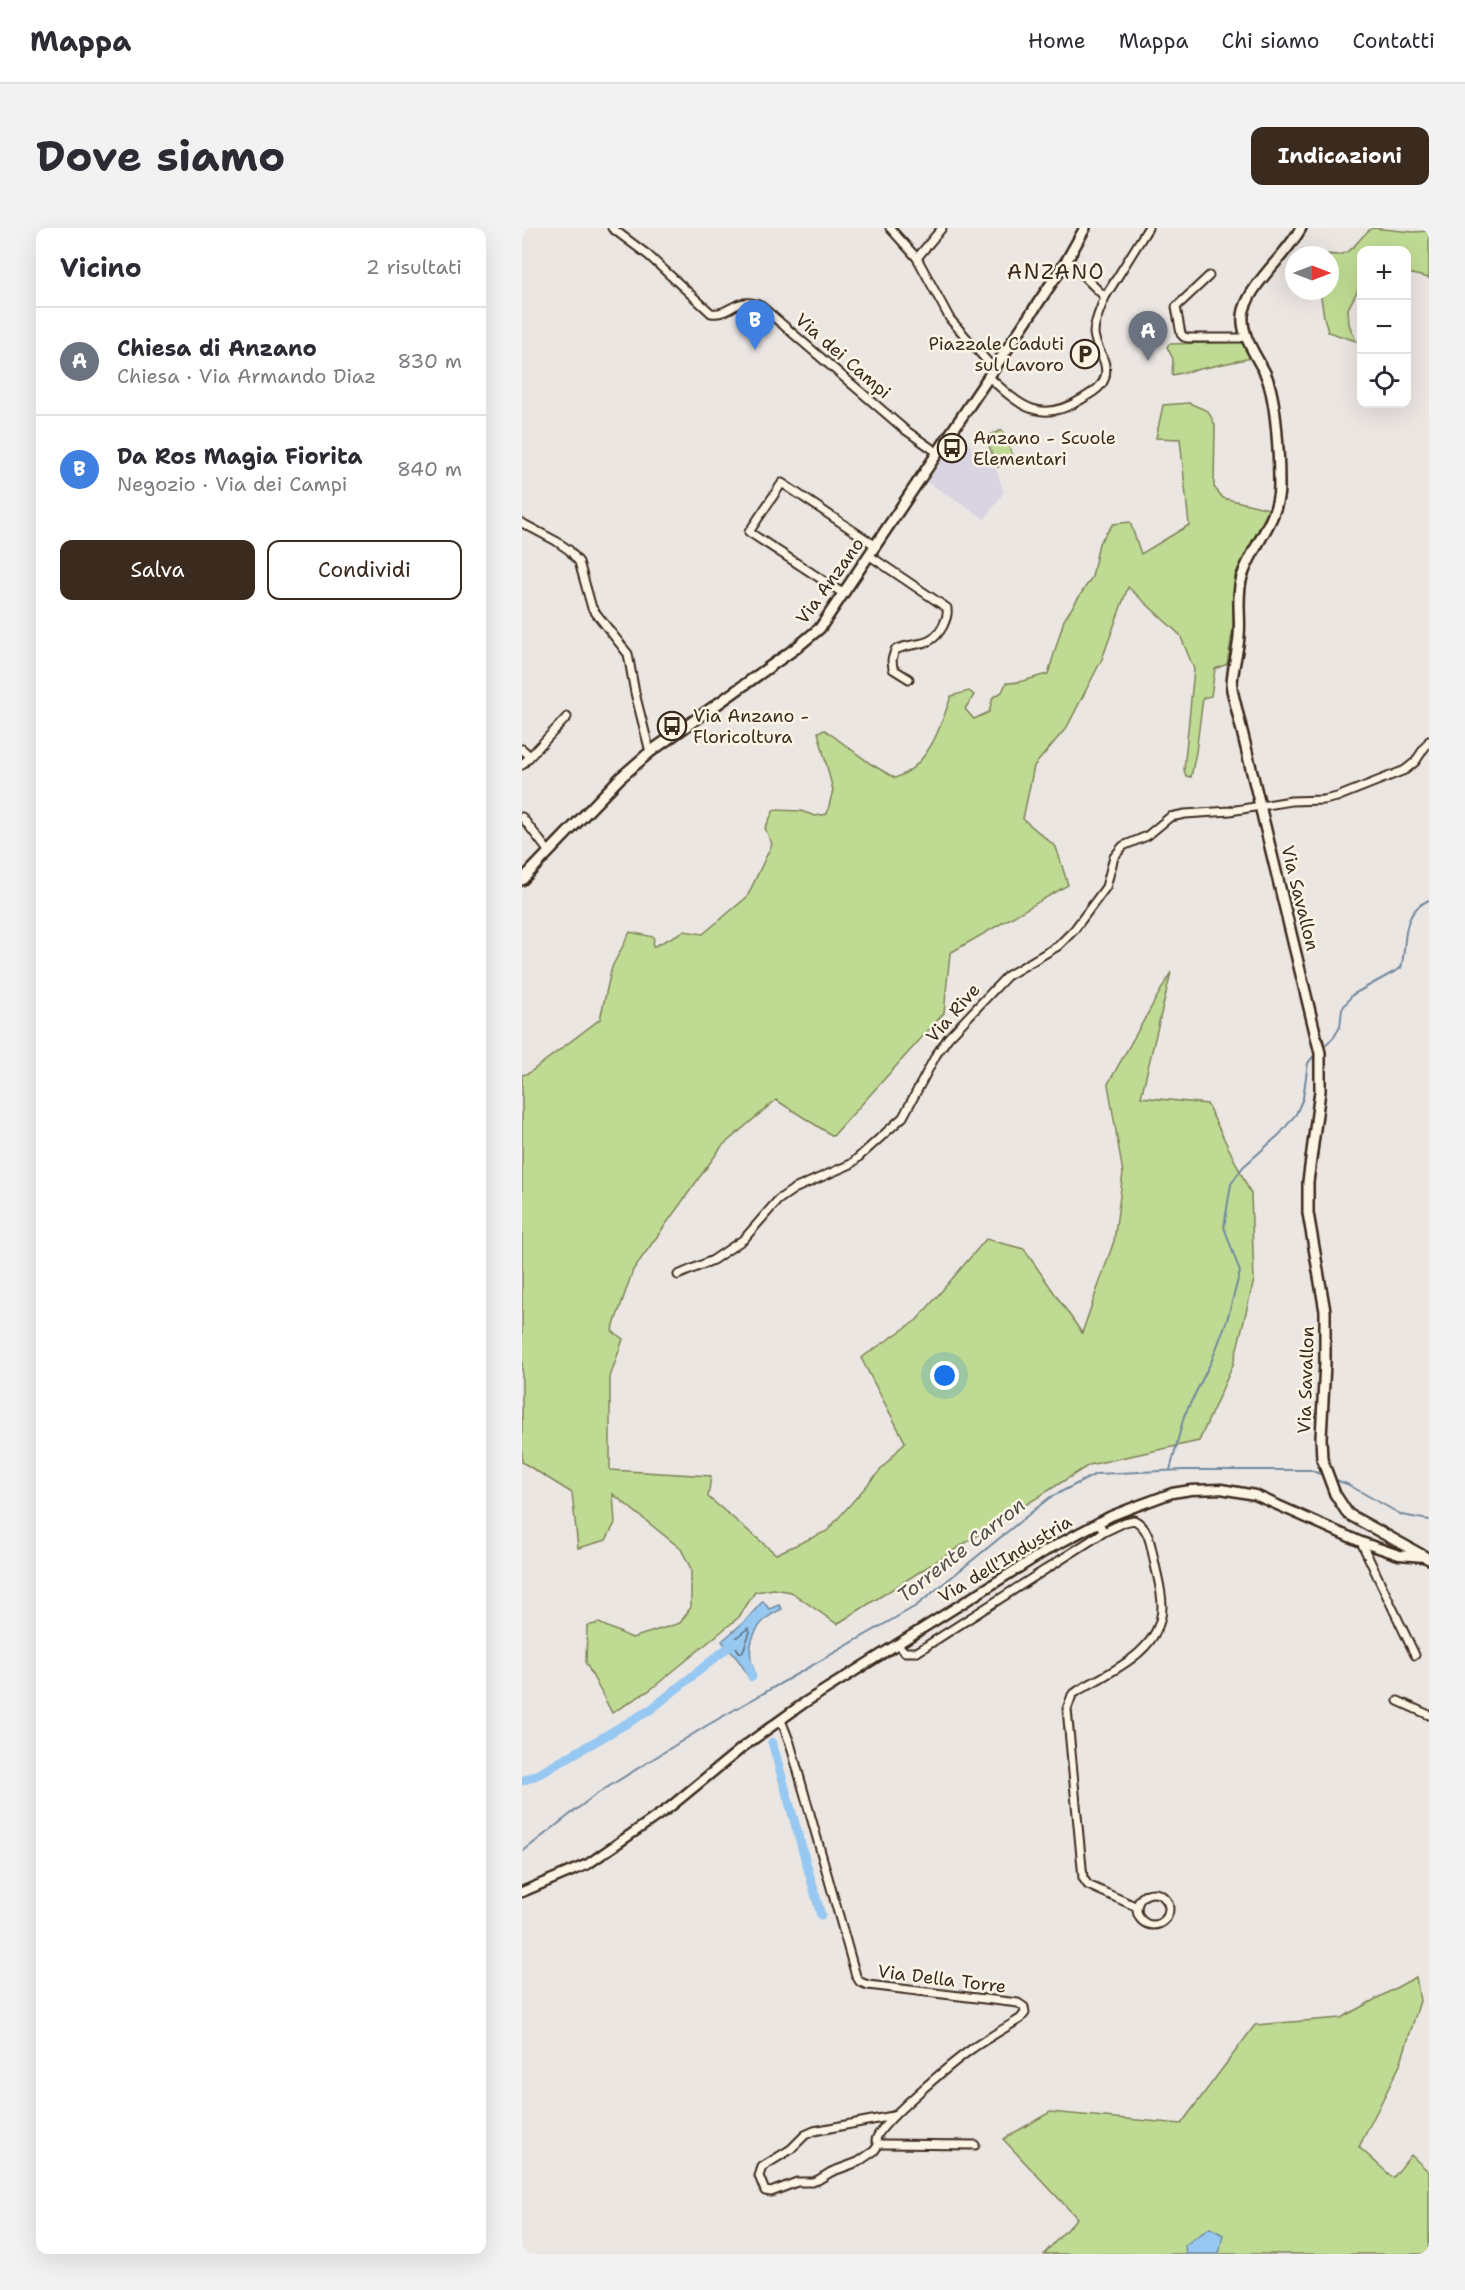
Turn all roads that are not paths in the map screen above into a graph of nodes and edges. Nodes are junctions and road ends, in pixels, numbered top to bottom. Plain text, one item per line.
1 (612, 228) edge
2 (890, 228) edge
3 (942, 228) edge
4 (1085, 228) edge
5 (1148, 228) edge
6 (1301, 228) edge
7 (917, 258) junction
8 (1067, 261) junction
9 (1209, 276) dead end
10 (1105, 297) junction
11 (1246, 336) junction
12 (992, 373) junction
13 (938, 453) junction
14 (522, 523) edge
15 (876, 546) junction
16 (870, 556) junction
17 (844, 594) junction
18 (909, 679) dead end
19 (567, 717) dead end
20 (1429, 741) edge
21 (522, 749) edge
22 (650, 752) junction
23 (530, 756) junction
24 (522, 765) edge
25 (1260, 805) junction
26 (522, 817) edge
27 (549, 852) junction
28 (522, 880) edge
29 (678, 1275) dead end
30 (1098, 1522) junction
31 (1104, 1532) junction
32 (1361, 1542) junction
33 (1427, 1558) edge
34 (898, 1645) junction
35 (1415, 1655) dead end
36 (1398, 1701) dead end
37 (1429, 1715) edge
38 (781, 1720) junction
39 (522, 1892) edge
40 (1137, 1907) junction
41 (893, 2116) junction
42 (879, 2144) junction
43 (975, 2145) dead end

1 - 13 street, Via dei Campi
2 - 7 street
3 - 7 street
4 - 8 main road, Via Anzano
5 - 10 street
6 - 11 main road, Via Savallon
7 - 12 street
8 - 10 street
8 - 12 main road, Via Anzano
9 - 11 street
10 - 12 street
11 - 25 main road, Via Savallon
12 - 13 main road, Via Anzano
13 - 15 main road, Via Anzano
14 - 22 street
15 - 16 main road, Via Anzano
15 - 17 street
16 - 17 main road, Via Anzano
16 - 18 street
17 - 22 main road, Via Anzano
19 - 23 street
20 - 25 street, Via Rive
21 - 23 street
22 - 27 main road, Via Anzano
23 - 24 street
25 - 29 street, Via Rive
25 - 33 main road, Via Savallon
26 - 27 street
27 - 28 main road, Via Anzano
30 - 31 street
30 - 32 street, Via dell'Industria
30 - 34 street, Via dell'Industria
31 - 34 street
31 - 40 street
32 - 33 street, Via dell'Industria
32 - 35 street
34 - 38 street, Via dell'Industria
36 - 37 street
38 - 39 street, Via dell'Industria
38 - 41 street, Via Della Torre
40 - 40 street
41 - 42 street, Via Della Torre
41 - 42 street
42 - 43 street

